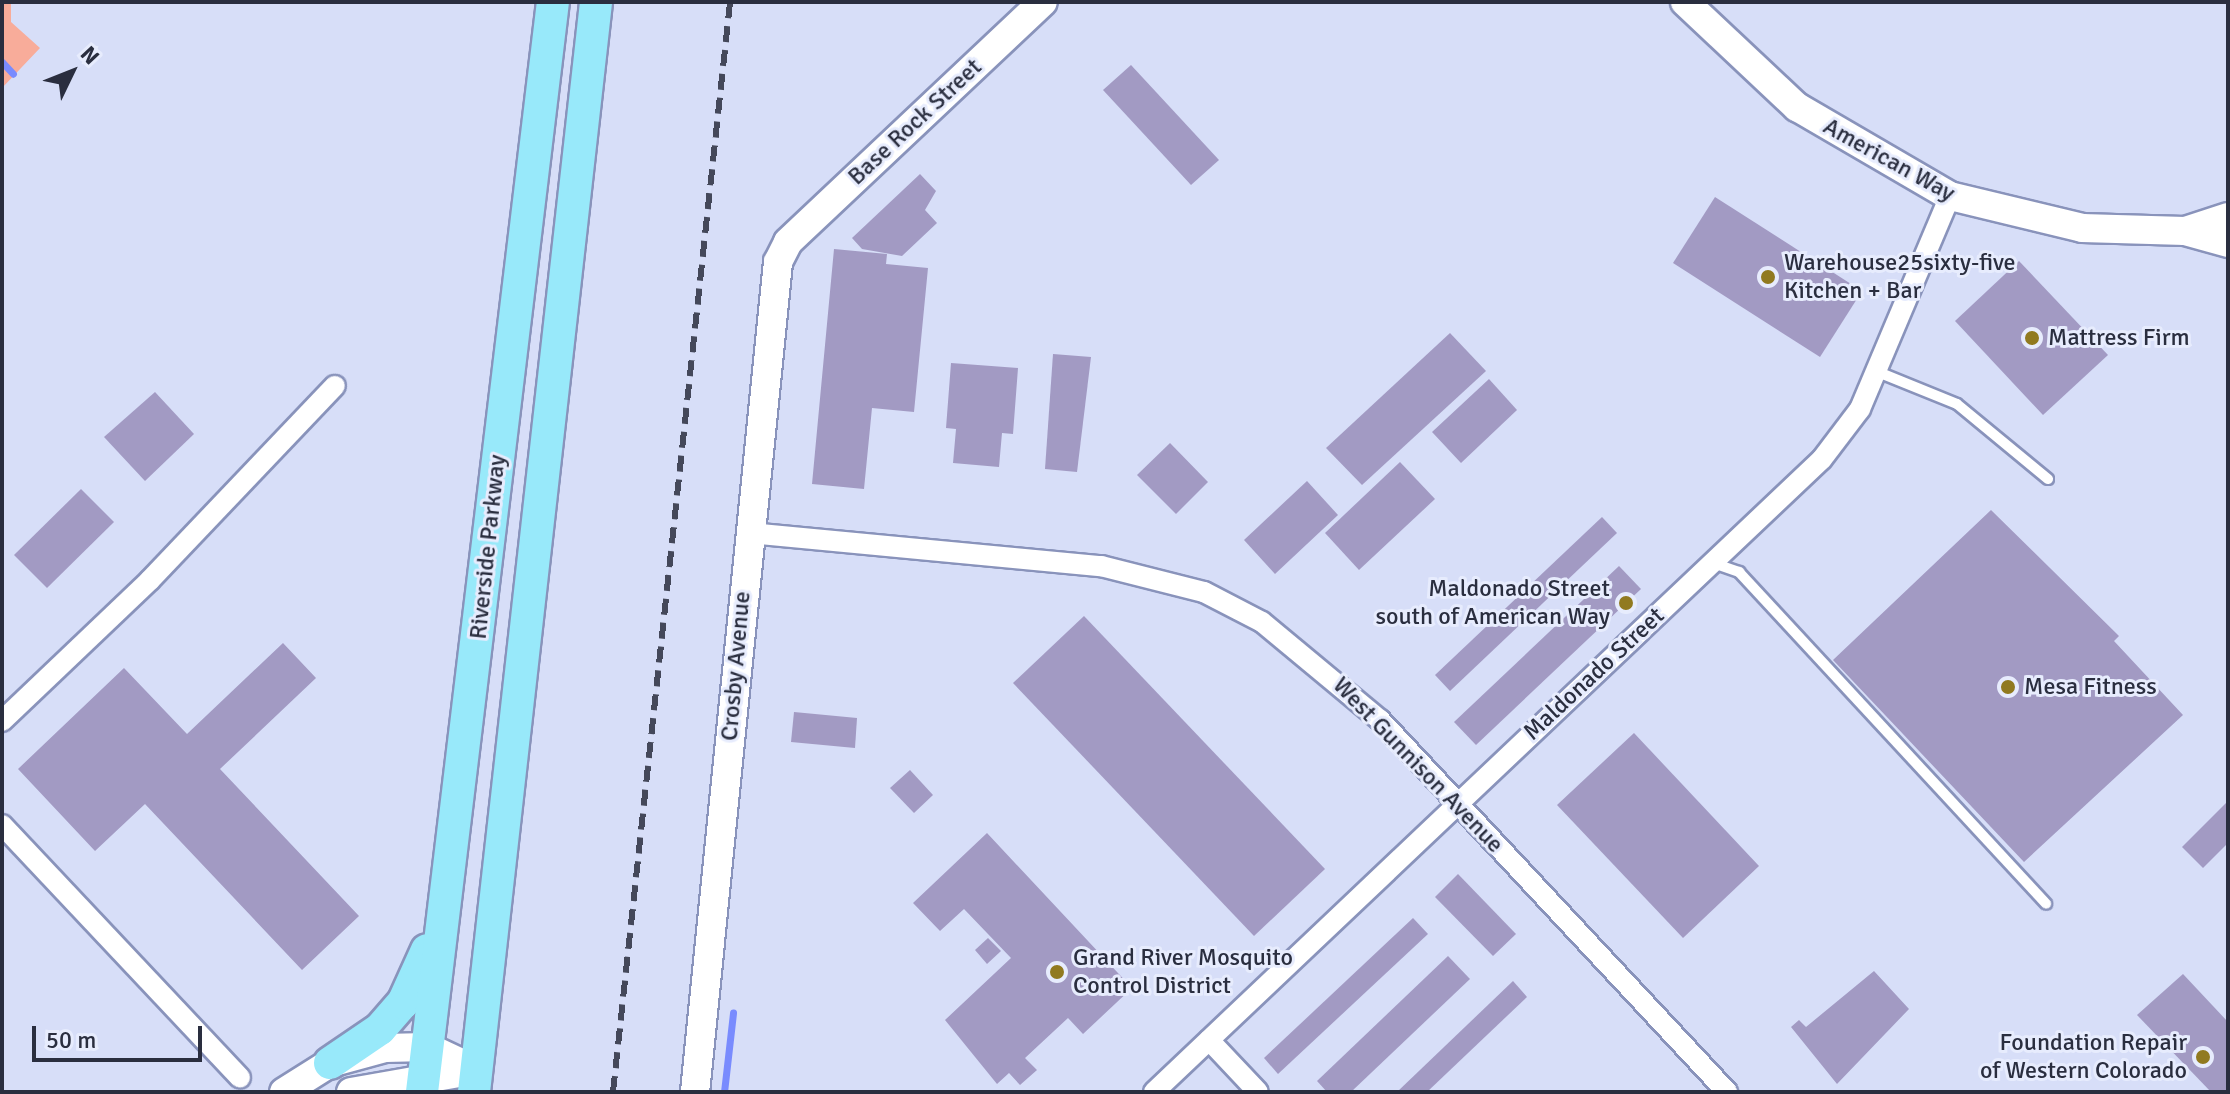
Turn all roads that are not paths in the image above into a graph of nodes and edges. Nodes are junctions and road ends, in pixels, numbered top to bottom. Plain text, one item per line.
1 (553, 2) edge
2 (596, 2) edge
3 (1043, 2) edge
4 (1685, 2) edge
5 (1950, 196) junction
6 (2228, 217) edge
7 (2185, 231) junction
8 (788, 242) joint
9 (2228, 243) edge
10 (1878, 372) junction
11 (335, 386) dead end
12 (2048, 479) dead end
13 (749, 533) junction
14 (1713, 563) junction
15 (2, 721) edge
16 (1458, 803) junction
17 (2, 825) edge
18 (445, 898) junction
19 (2046, 904) dead end
20 (1209, 1040) junction
21 (427, 1047) junction
22 (330, 1063) junction
23 (240, 1078) dead end
24 (475, 1081) edge
25 (423, 1087) edge
26 (284, 1092) edge
27 (351, 1092) edge
28 (695, 1092) edge
29 (1154, 1092) edge
30 (1258, 1092) edge
31 (1727, 1092) edge

1 - 18 main road, Riverside Parkway
2 - 24 main road, Riverside Parkway
3 - 8 street, Base Rock Street
4 - 5 street, American Way
5 - 7 street, American Way
5 - 10 street, Maldonado Street
6 - 7 street, American Way
7 - 9 street, American Way
8 - 13 street, Crosby Avenue
10 - 12 lane
10 - 14 street, Maldonado Street
11 - 15 street
13 - 16 street, West Gunnison Avenue
13 - 28 street, Crosby Avenue
14 - 16 street, Maldonado Street
14 - 19 lane
16 - 20 street, Maldonado Street
16 - 31 street, West Gunnison Avenue
17 - 23 street
18 - 21 main road, Riverside Parkway
18 - 22 main road
20 - 29 street, Maldonado Street
20 - 30 street
21 - 22 street
21 - 24 street
21 - 25 main road, Riverside Parkway
22 - 26 street
24 - 25 street
25 - 27 street

